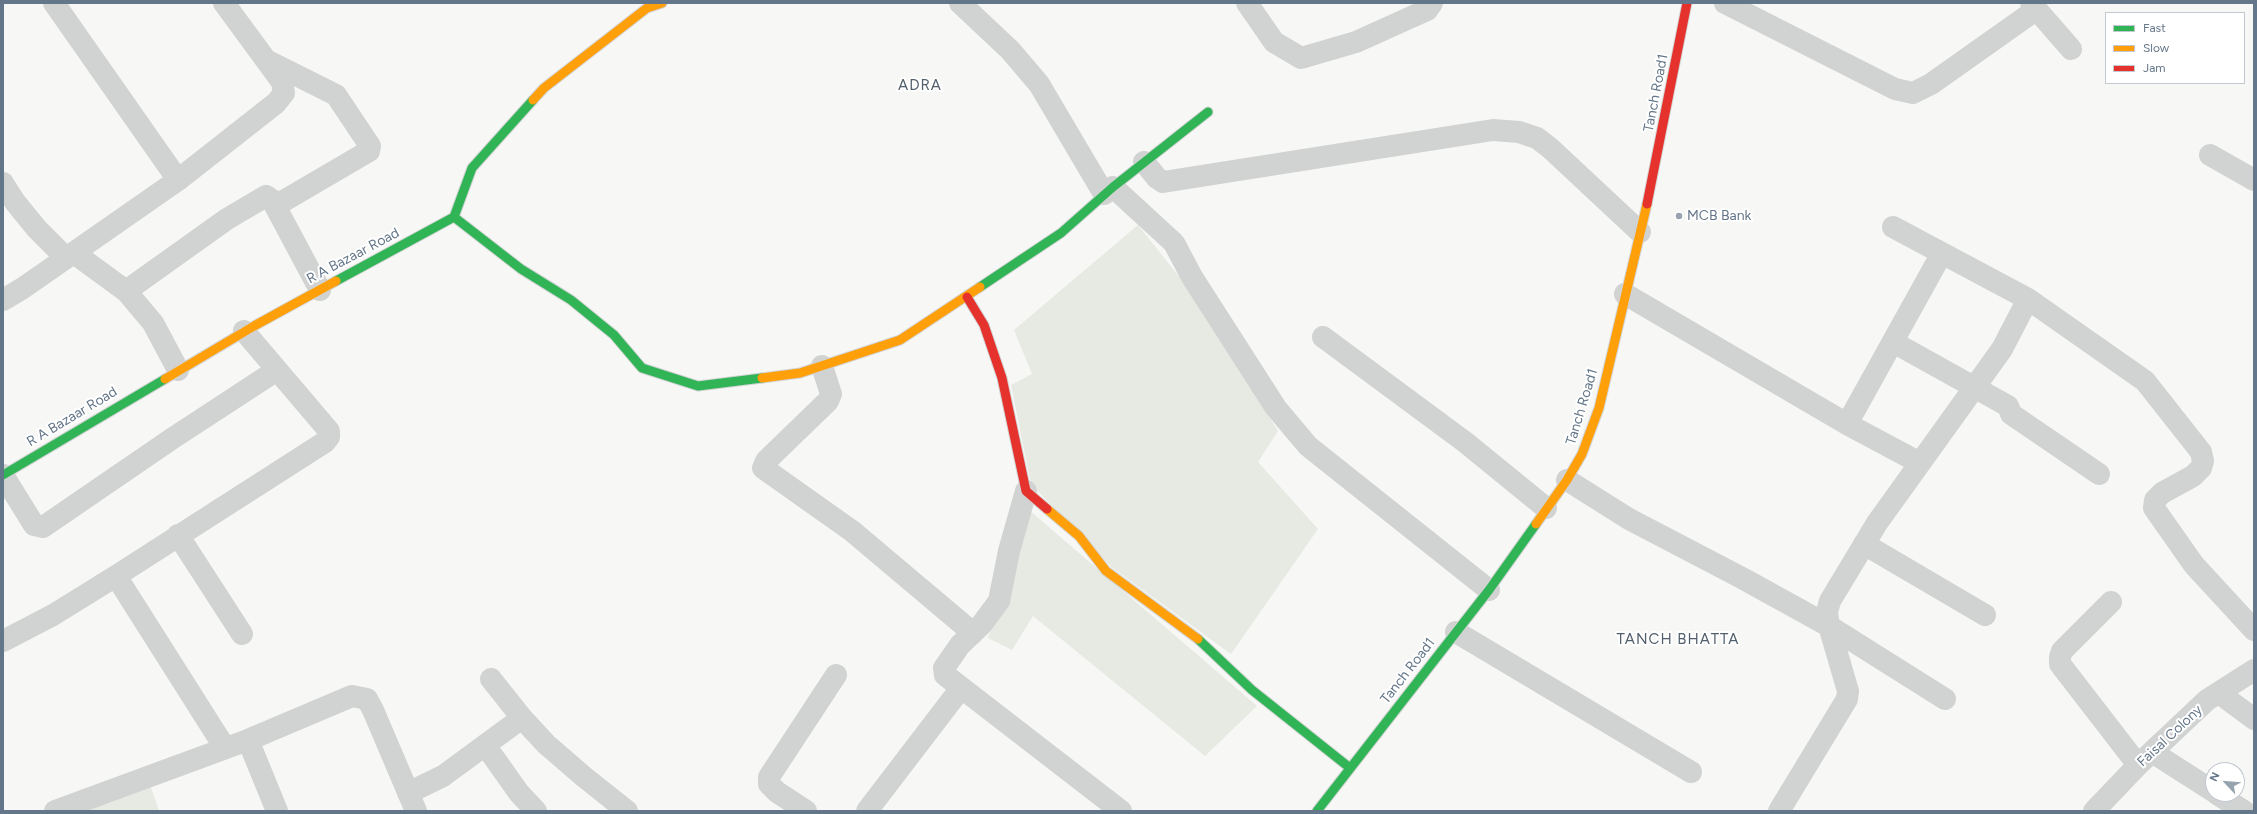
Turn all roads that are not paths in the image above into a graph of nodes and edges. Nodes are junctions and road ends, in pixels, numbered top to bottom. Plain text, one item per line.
1 (54, 3) edge
2 (224, 3) edge
3 (662, 3) edge
4 (960, 3) edge
5 (1247, 3) edge
6 (1687, 3) edge
7 (1725, 3) edge
8 (1423, 6) edge
9 (2034, 6) edge
10 (2071, 50) dead end
11 (266, 60) junction
12 (1208, 112) dead end
13 (2210, 155) dead end
14 (1144, 162) junction
15 (178, 180) junction
16 (2254, 180) edge
17 (3, 183) edge
18 (1108, 190) junction
19 (275, 206) junction
20 (454, 217) junction
21 (1893, 227) dead end
22 (1640, 232) junction
23 (1942, 253) junction
24 (70, 255) junction
25 (320, 290) junction
26 (126, 291) junction
27 (1626, 294) junction
28 (967, 297) junction
29 (2028, 299) junction
30 (3, 300) edge
31 (244, 331) junction
32 (1322, 336) dead end
33 (1893, 342) junction
34 (822, 366) junction
35 (178, 370) junction
36 (277, 370) junction
37 (1975, 386) junction
38 (1847, 424) junction
39 (1920, 463) junction
40 (2099, 474) dead end
41 (3, 475) edge
42 (1567, 480) junction
43 (1026, 491) junction
44 (1546, 508) junction
45 (178, 535) junction
46 (1864, 544) junction
47 (116, 576) junction
48 (1489, 590) junction
49 (2111, 602) dead end
50 (1985, 615) dead end
51 (1829, 626) junction
52 (2254, 630) edge
53 (1456, 632) junction
54 (973, 633) junction
55 (242, 634) dead end
56 (3, 641) edge
57 (2254, 671) edge
58 (836, 675) dead end
59 (491, 679) dead end
60 (961, 688) junction
61 (2219, 693) junction
62 (1945, 699) dead end
63 (522, 718) junction
64 (2254, 719) edge
65 (248, 740) junction
66 (486, 745) junction
67 (225, 748) junction
68 (2145, 759) junction
69 (1350, 768) junction
70 (1691, 772) dead end
71 (2205, 787) edge
72 (412, 802) edge
73 (2230, 802) edge
74 (2098, 810) edge
75 (55, 811) edge
76 (277, 811) edge
77 (536, 811) edge
78 (627, 811) edge
79 (806, 811) edge
80 (867, 811) edge
81 (1121, 811) edge
82 (1317, 811) edge
83 (1779, 811) edge
84 (2244, 811) edge

1 - 15 street
2 - 11 street
3 - 20 street
4 - 18 street
5 - 8 street
6 - 22 street, Tanch Road1
7 - 9 street
9 - 10 street
11 - 15 street
11 - 19 street
12 - 14 street
13 - 16 street
14 - 18 street
14 - 22 street
15 - 24 street
17 - 24 street
18 - 28 street
18 - 48 street
19 - 25 street
19 - 26 street
20 - 25 street, R A Bazaar Road
20 - 34 street
21 - 23 street
22 - 27 street, Tanch Road1
23 - 29 street
23 - 33 street
24 - 26 street
24 - 30 street
25 - 31 street, R A Bazaar Road
26 - 35 street
27 - 38 street
27 - 42 street, Tanch Road1
28 - 34 street
28 - 43 street
29 - 37 street
29 - 52 street
31 - 35 street, R A Bazaar Road
31 - 36 street
32 - 44 street
33 - 37 street
33 - 38 street
34 - 54 street
35 - 41 street, R A Bazaar Road
36 - 41 street
36 - 45 street
37 - 39 street
37 - 40 street
38 - 39 street
39 - 46 street
42 - 44 street, Tanch Road1
42 - 51 street
43 - 54 street
43 - 69 street
44 - 48 street, Tanch Road1
45 - 47 street
45 - 55 street
46 - 50 street
46 - 51 street
47 - 56 street
47 - 67 street
48 - 53 street, Tanch Road1
49 - 68 street
51 - 62 street
51 - 83 street
53 - 69 street, Tanch Road1
53 - 70 street
54 - 60 street
57 - 61 street, Faisal Colony
58 - 79 street
59 - 63 street
60 - 80 street
60 - 81 street
61 - 64 street
61 - 68 street, Faisal Colony
63 - 66 street
63 - 78 street
65 - 67 street
65 - 72 street
65 - 76 street
66 - 72 street
66 - 77 street
67 - 75 street
68 - 71 street
68 - 74 street, Faisal Colony
69 - 82 street, Tanch Road1
73 - 84 street

